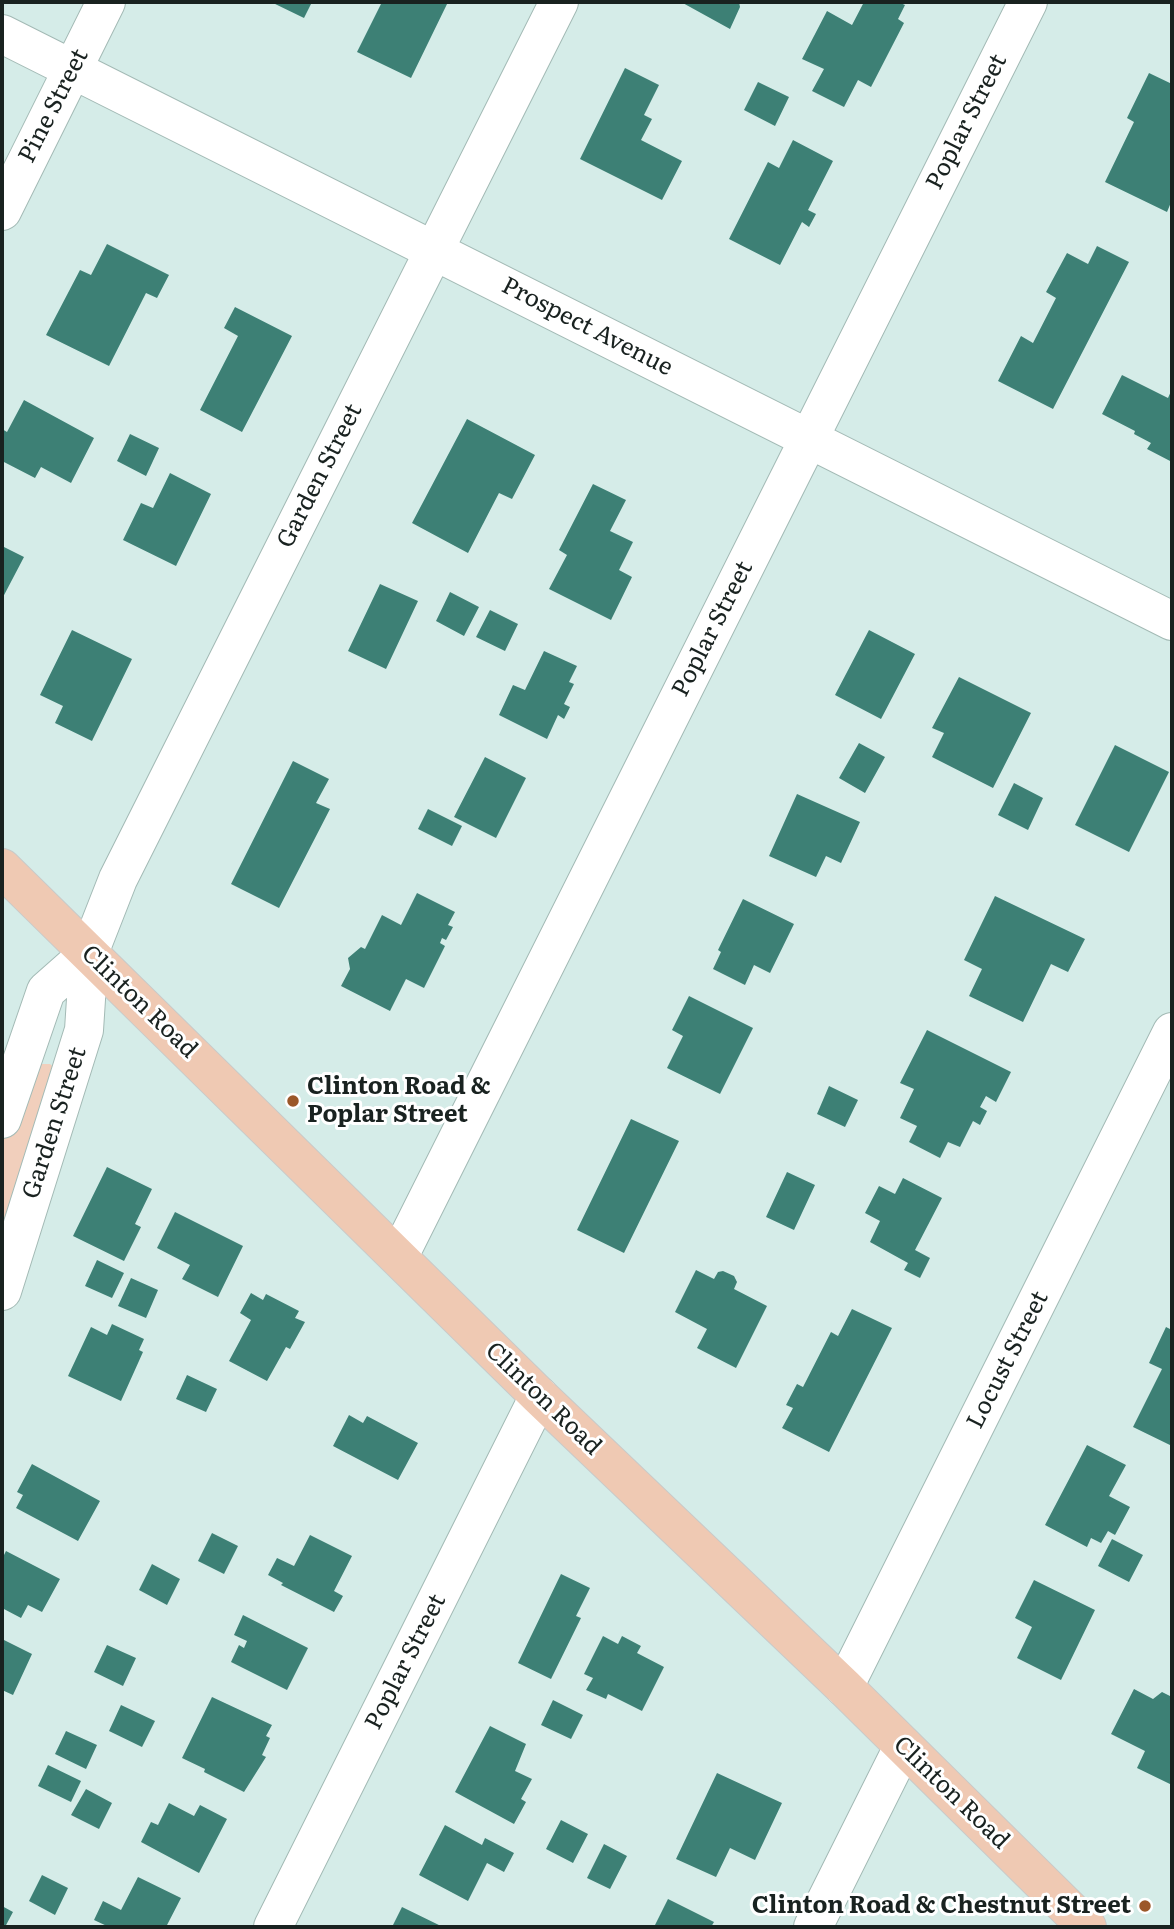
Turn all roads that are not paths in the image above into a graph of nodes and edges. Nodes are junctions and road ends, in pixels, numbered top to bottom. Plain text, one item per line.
1 (106, 2) edge
2 (559, 2) edge
3 (1028, 2) edge
4 (2, 34) edge
5 (73, 69) junction
6 (2, 211) edge
7 (434, 251) junction
8 (809, 438) junction
9 (1172, 621) edge
10 (2, 868) edge
11 (89, 953) junction
12 (1172, 1032) edge
13 (2, 1119) edge
14 (399, 1256) junction
15 (2, 1290) edge
16 (539, 1396) junction
17 (844, 1687) junction
18 (903, 1747) junction
19 (273, 1927) edge
20 (813, 1927) edge
21 (1087, 1927) edge

1 - 5 street, Pine Street
2 - 7 street, Garden Street
3 - 8 street, Poplar Street
4 - 5 street, Prospect Avenue
5 - 6 street, Pine Street
5 - 7 street, Prospect Avenue
7 - 8 street, Prospect Avenue
7 - 11 street, Garden Street
8 - 9 street, Prospect Avenue
8 - 14 street, Poplar Street
10 - 11 main road, Clinton Road
11 - 13 street, Garden Street
11 - 14 main road, Clinton Road
11 - 15 street, Garden Street
12 - 17 street, Locust Street
14 - 16 main road, Clinton Road
16 - 17 main road, Clinton Road
16 - 19 street, Poplar Street
17 - 18 main road, Clinton Road
18 - 20 street
18 - 21 main road, Clinton Road

